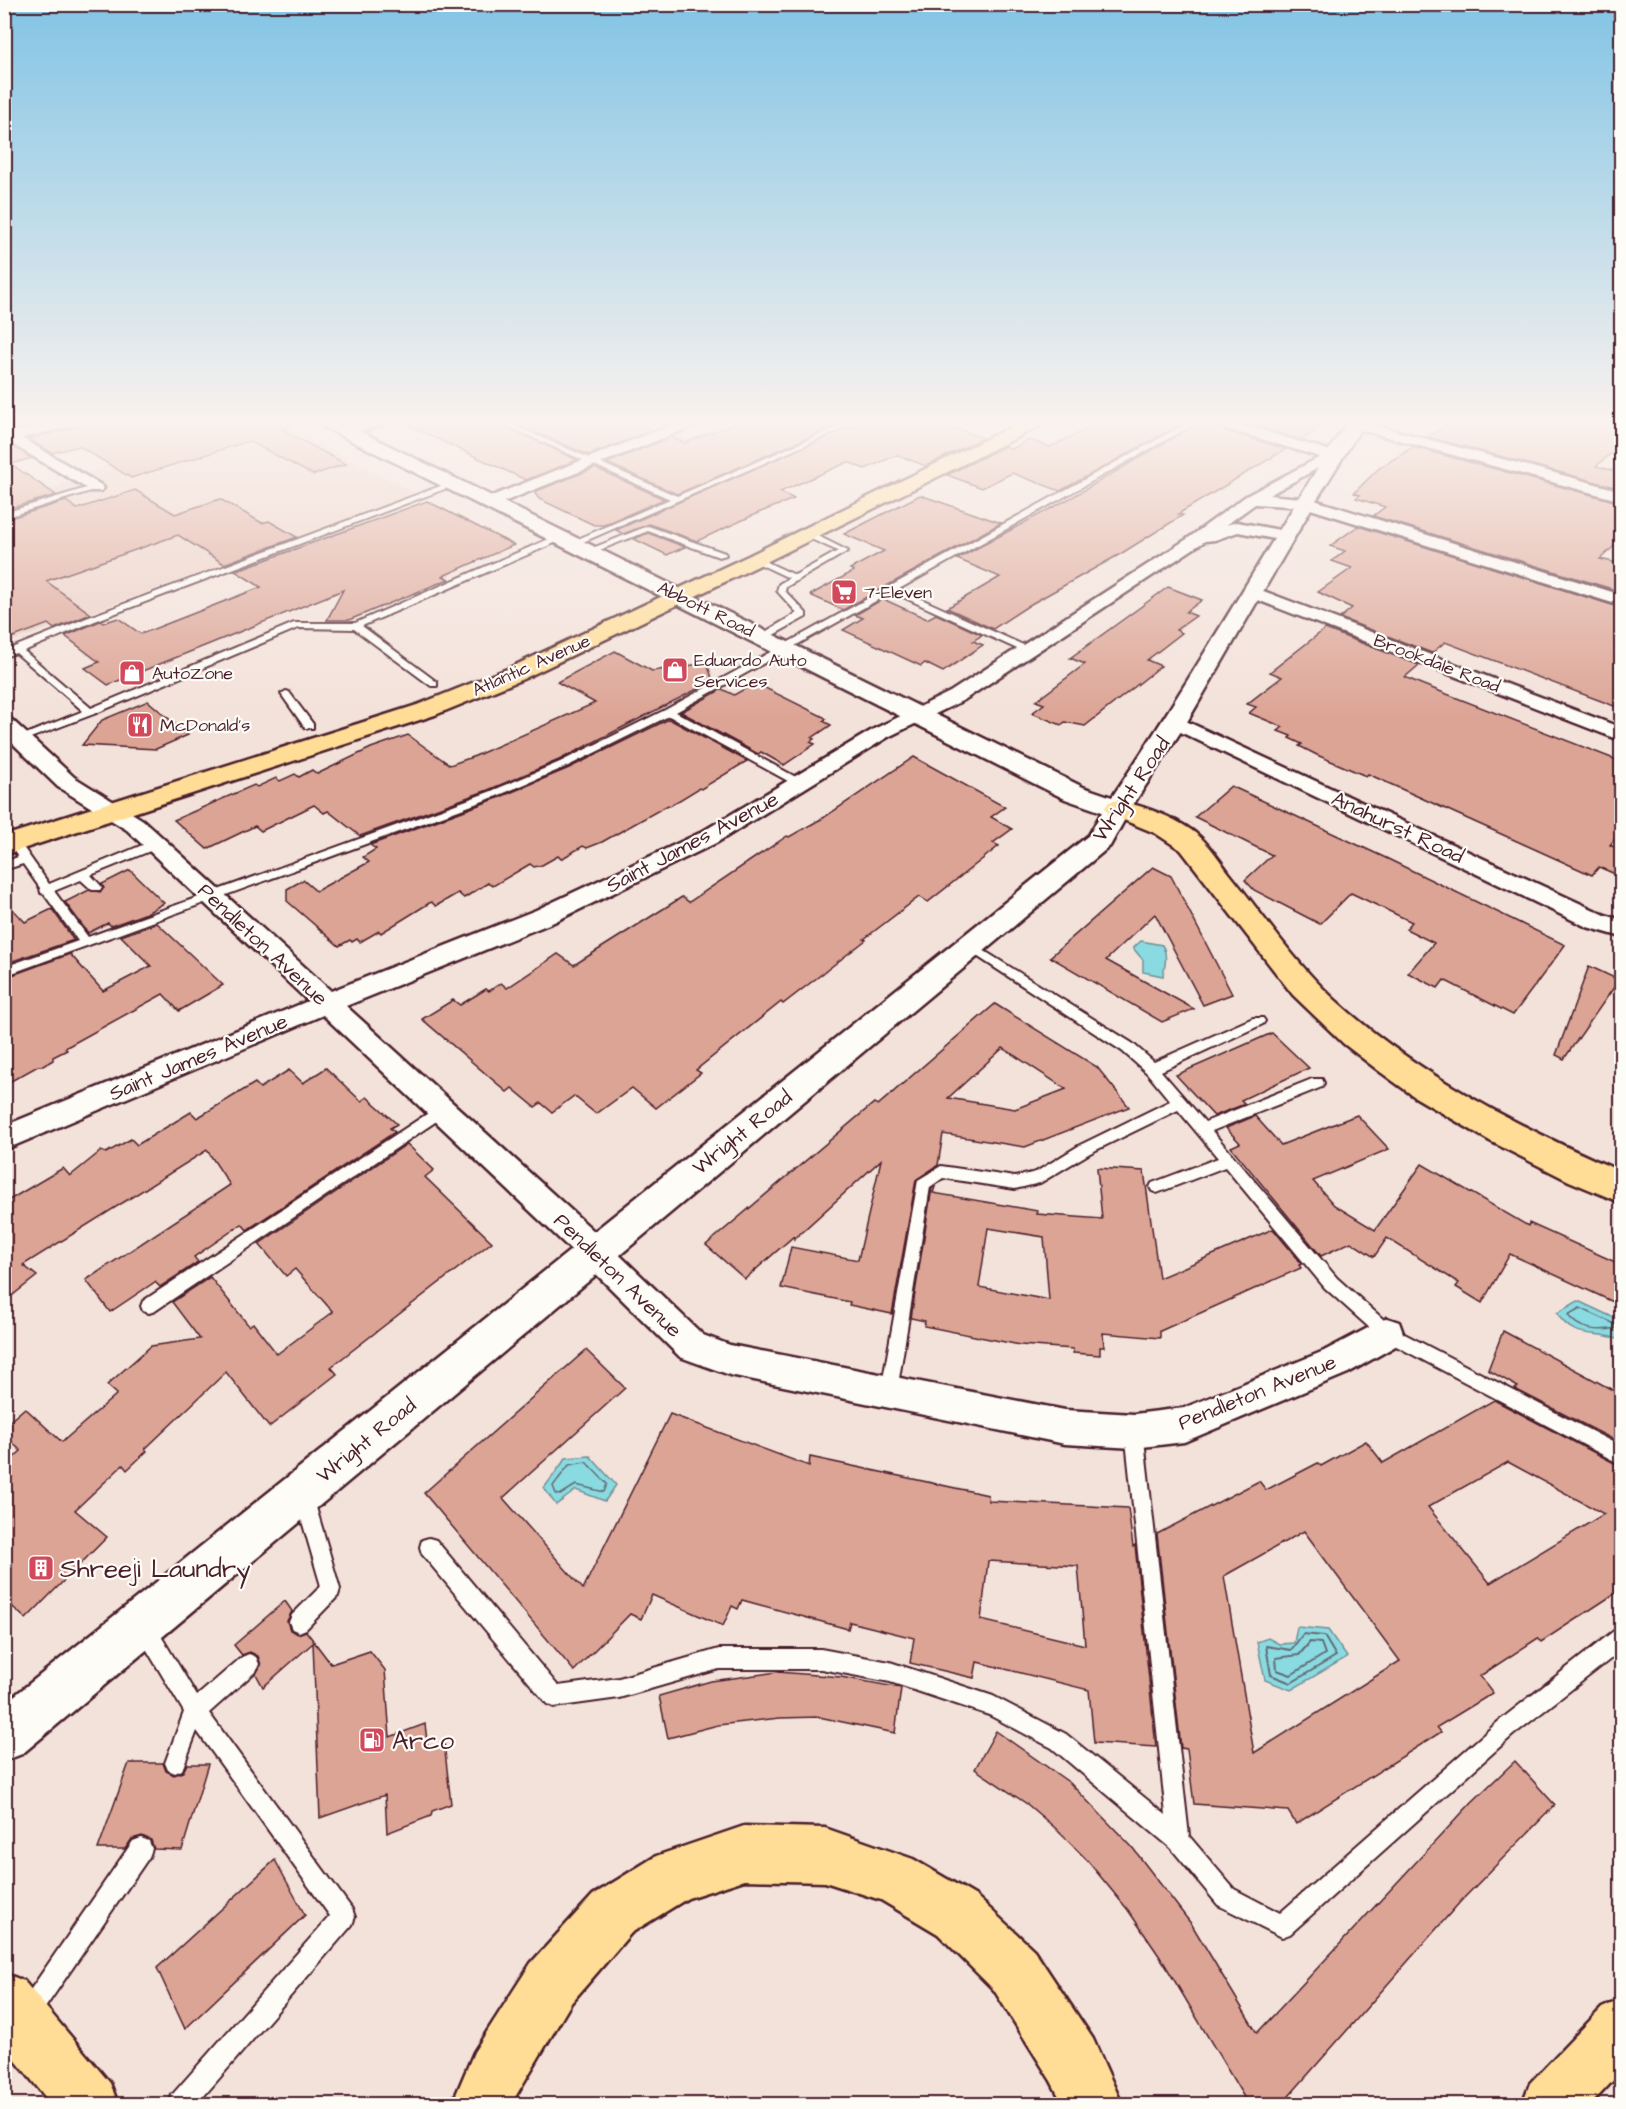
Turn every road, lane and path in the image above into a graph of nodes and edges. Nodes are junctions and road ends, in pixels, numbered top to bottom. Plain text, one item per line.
1 (356, 520) edge
2 (527, 520) edge
3 (628, 520) edge
4 (814, 520) edge
5 (1016, 520) edge
6 (1223, 520) edge
7 (1294, 520) edge
8 (1364, 520) edge
9 (802, 526) junction
10 (1285, 536) junction
11 (1193, 542) junction
12 (575, 544) junction
13 (722, 555) junction
14 (755, 560) junction
15 (795, 578) junction
16 (892, 589) junction
17 (669, 591) junction
18 (1253, 592) junction
19 (1622, 601) edge
20 (356, 626) junction
21 (763, 637) junction
22 (784, 648) junction
23 (18, 650) junction
24 (1029, 651) junction
25 (4, 654) edge
26 (434, 684) junction
27 (286, 694) dead end
28 (90, 712) junction
29 (669, 712) junction
30 (920, 716) junction
31 (1175, 722) junction
32 (309, 726) junction
33 (13, 731) edge
34 (1622, 735) edge
35 (801, 784) junction
36 (99, 804) junction
37 (1118, 808) junction
38 (156, 844) junction
39 (10, 848) edge
40 (82, 874) junction
41 (96, 887) dead end
42 (45, 890) junction
43 (211, 896) junction
44 (125, 914) dead end
45 (135, 924) junction
46 (1622, 929) edge
47 (85, 942) junction
48 (970, 946) junction
49 (4, 972) edge
50 (327, 1003) junction
51 (1258, 1021) dead end
52 (1152, 1069) junction
53 (1317, 1083) dead end
54 (1180, 1102) junction
55 (442, 1110) junction
56 (1202, 1129) junction
57 (4, 1139) edge
58 (1228, 1160) junction
59 (1157, 1187) dead end
60 (1622, 1188) edge
61 (595, 1252) junction
62 (149, 1306) dead end
63 (1387, 1332) junction
64 (889, 1391) junction
65 (1134, 1431) junction
66 (1622, 1457) edge
67 (303, 1492) junction
68 (429, 1547) dead end
69 (299, 1622) dead end
70 (143, 1623) junction
71 (1622, 1637) edge
72 (249, 1664) dead end
73 (195, 1710) junction
74 (4, 1736) edge
75 (175, 1763) dead end
76 (1179, 1840) junction
77 (141, 1849) dead end
78 (13, 2012) edge
79 (1622, 2028) edge
80 (89, 2104) edge
81 (181, 2104) edge
82 (481, 2104) edge
83 (1093, 2104) edge
84 (1551, 2104) edge

1 - 23 lane
2 - 12 street, Abbott Road
3 - 12 lane
4 - 9 main road, Atlantic Avenue
5 - 16 lane
6 - 11 street, Saint James Avenue
7 - 10 street, Wright Road
8 - 19 street
9 - 13 main road, Atlantic Avenue
9 - 14 main road, Atlantic Avenue
9 - 15 lane
10 - 11 street
10 - 18 street, Wright Road
11 - 24 street, Saint James Avenue
12 - 13 lane
12 - 17 street, Abbott Road
12 - 20 lane
13 - 17 main road, Atlantic Avenue
14 - 15 lane
14 - 17 main road, Atlantic Avenue
15 - 21 lane
16 - 22 lane
16 - 24 lane
17 - 21 street, Abbott Road
17 - 26 main road, Atlantic Avenue
17 - 36 main road, Atlantic Avenue
18 - 31 street, Wright Road
18 - 34 street, Brookdale Road
20 - 26 lane
20 - 28 lane
21 - 22 street, Abbott Road
22 - 29 lane
22 - 30 street, Abbott Road
23 - 25 lane
23 - 28 lane
24 - 30 street, Saint James Avenue
26 - 32 main road, Atlantic Avenue
27 - 32 lane
28 - 33 lane
29 - 35 lane
29 - 43 lane
30 - 35 street, Saint James Avenue
30 - 37 street, Abbott Road
31 - 37 street, Wright Road
31 - 46 street, Anahurst Road
32 - 36 main road, Atlantic Avenue
33 - 36 street, Pendleton Avenue
35 - 50 street, Saint James Avenue
36 - 38 street, Pendleton Avenue
36 - 39 main road, Atlantic Avenue
37 - 48 street, Wright Road
37 - 60 main road
38 - 40 lane
38 - 43 street, Pendleton Avenue
39 - 42 lane
40 - 41 lane
40 - 42 lane
42 - 47 lane
43 - 45 lane
43 - 50 street, Pendleton Avenue
44 - 45 lane
45 - 47 lane
47 - 49 lane
48 - 52 lane
48 - 61 street, Wright Road
50 - 55 street, Pendleton Avenue
50 - 57 street, Saint James Avenue
51 - 52 lane
52 - 54 lane
53 - 56 lane
54 - 56 lane
54 - 64 lane
55 - 61 street, Pendleton Avenue
55 - 62 lane
56 - 58 lane
58 - 59 lane
58 - 63 lane
61 - 64 street, Pendleton Avenue
61 - 67 street, Wright Road
63 - 65 street, Pendleton Avenue
63 - 66 lane
64 - 65 street, Pendleton Avenue
65 - 76 lane
67 - 69 lane
67 - 70 street, Wright Road
68 - 76 lane
70 - 73 lane
70 - 74 street, Wright Road
71 - 76 lane
72 - 73 lane
73 - 75 lane
73 - 81 lane
77 - 78 lane
78 - 80 main road
79 - 84 main road
82 - 83 main road

